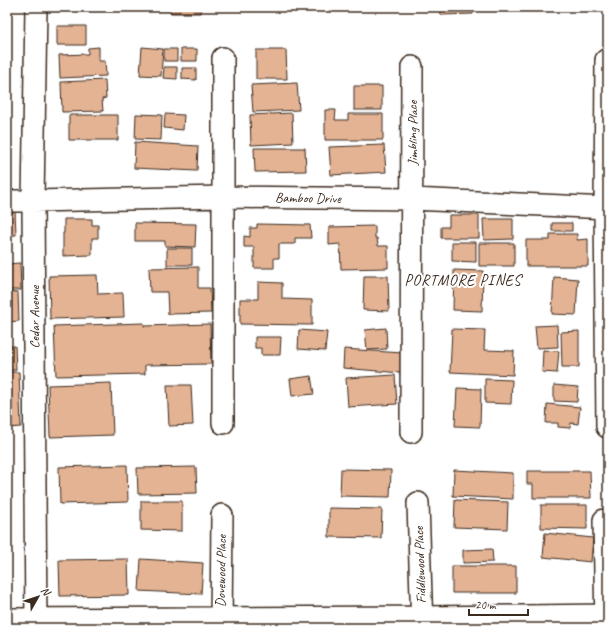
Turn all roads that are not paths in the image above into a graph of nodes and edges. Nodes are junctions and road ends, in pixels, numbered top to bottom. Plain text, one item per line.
1 (36, 7) edge
2 (223, 58) dead end
3 (606, 60) dead end
4 (412, 67) dead end
5 (223, 197) junction
6 (412, 199) junction
7 (7, 201) edge
8 (33, 201) junction
9 (606, 208) edge
10 (223, 423) dead end
11 (607, 427) dead end
12 (411, 432) dead end
13 (418, 502) dead end
14 (222, 514) dead end
15 (604, 520) dead end
16 (7, 619) edge
17 (606, 619) edge
18 (422, 622) edge
19 (220, 623) edge
20 (36, 624) edge

1 - 8 street, Cedar Avenue
2 - 5 street
3 - 9 street
4 - 6 street, Jimbling Place
5 - 6 street, Bamboo Drive
5 - 8 street, Bamboo Drive
5 - 10 street
6 - 9 street, Bamboo Drive
6 - 12 street, Jimbling Place
7 - 8 street, Bamboo Drive
8 - 20 street, Cedar Avenue
9 - 11 street
13 - 18 street, Fiddlewood Place
14 - 19 street, Dovewood Place
15 - 17 street
16 - 20 street
17 - 18 street
18 - 19 street
19 - 20 street

